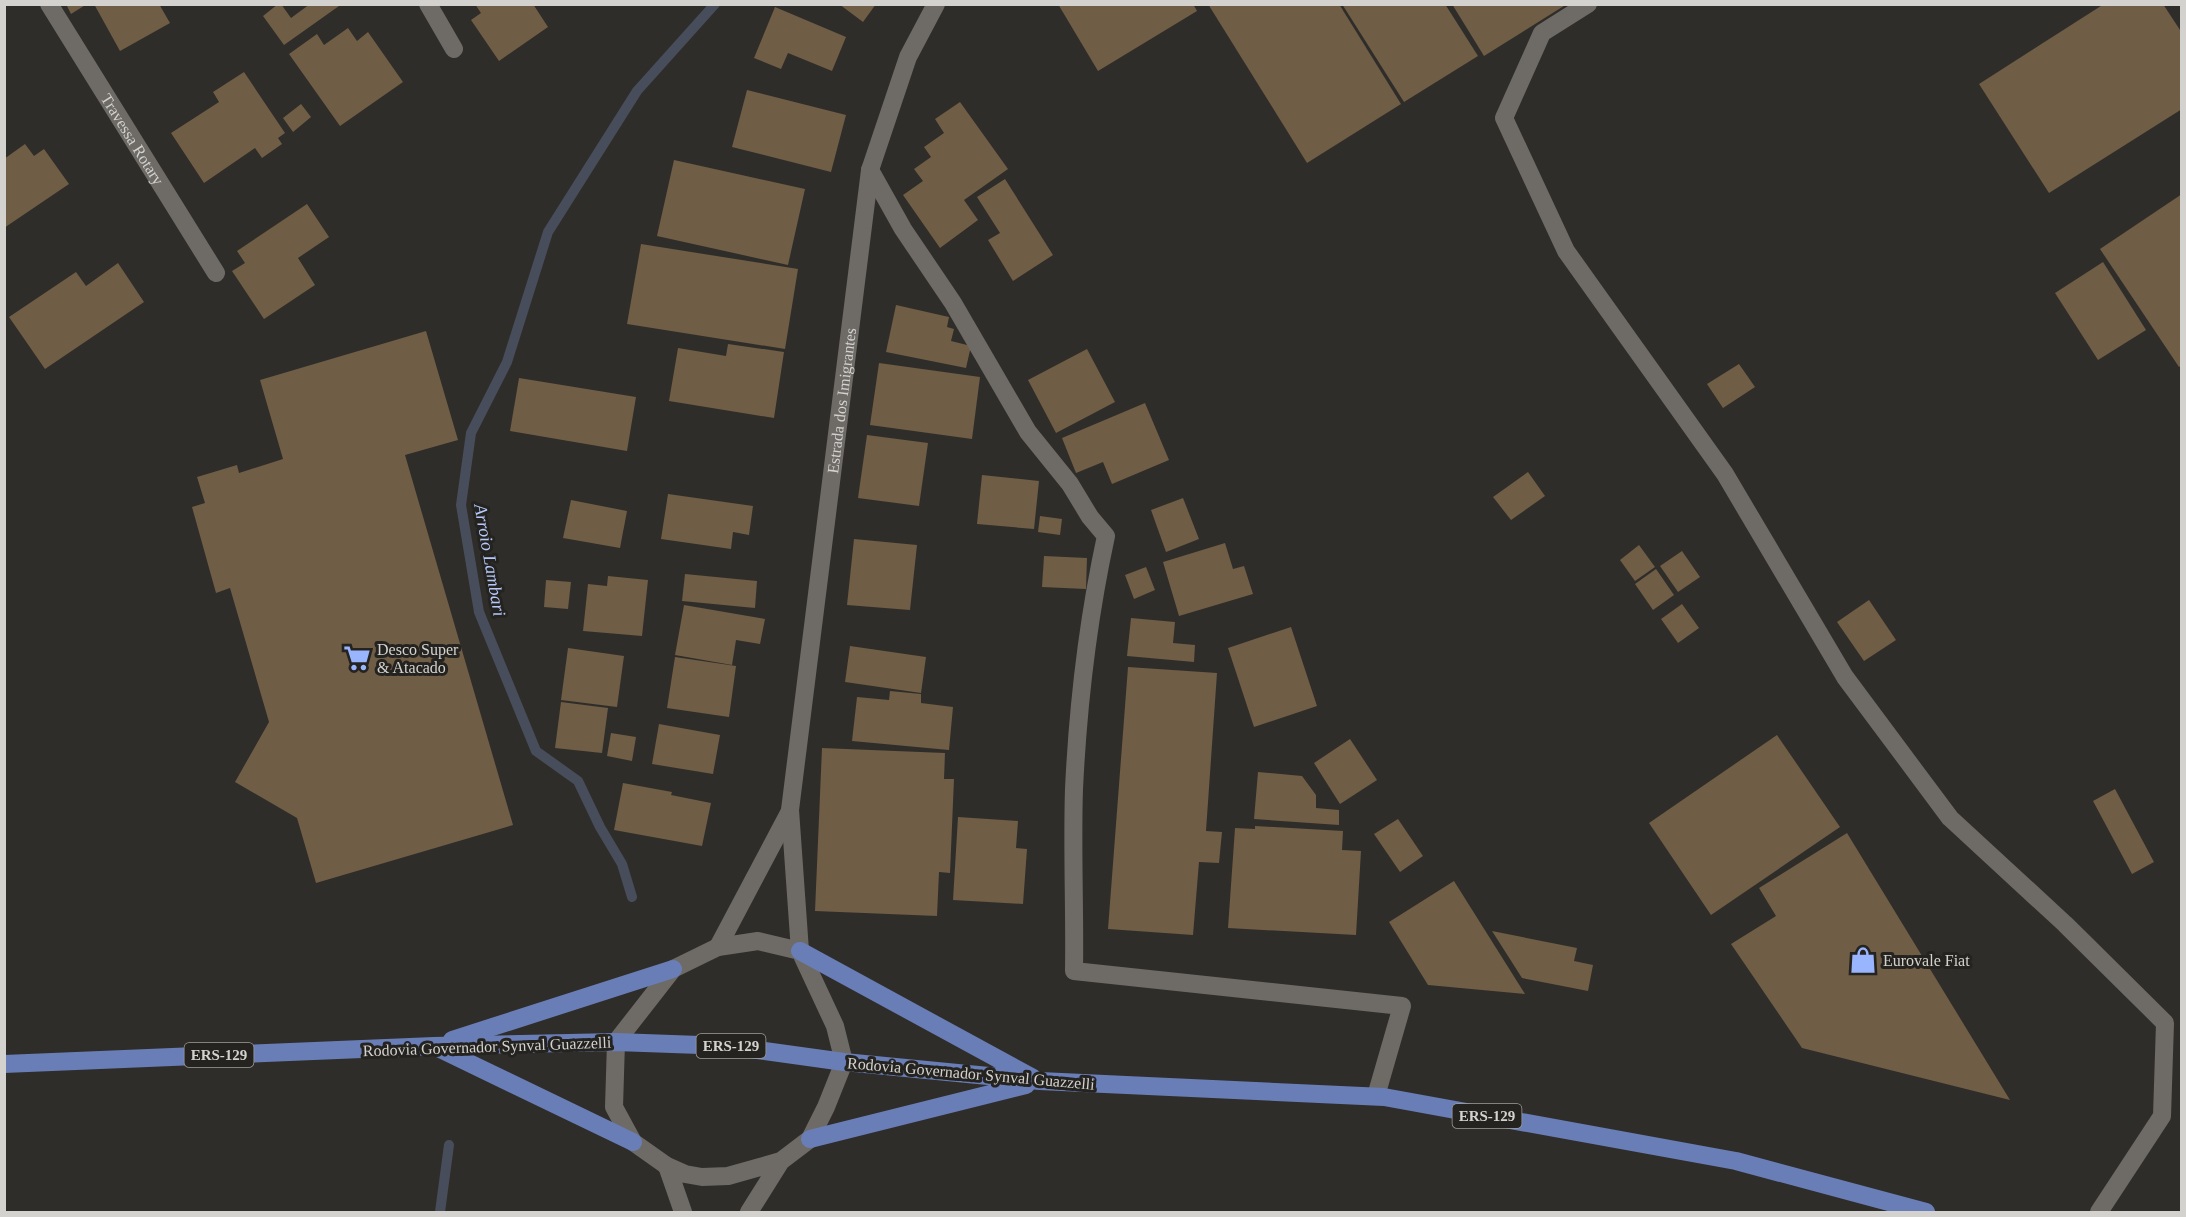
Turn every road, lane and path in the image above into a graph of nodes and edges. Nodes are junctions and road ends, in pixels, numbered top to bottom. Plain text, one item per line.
1 (49, 4) edge
2 (428, 4) edge
3 (936, 4) edge
4 (1588, 4) edge
5 (454, 49) dead end
6 (870, 170) junction
7 (216, 273) dead end
8 (790, 810) junction
9 (718, 948) junction
10 (800, 951) junction
11 (673, 969) junction
12 (616, 1042) junction
13 (434, 1046) junction
14 (844, 1062) junction
15 (4, 1065) edge
16 (1040, 1081) junction
17 (1376, 1096) junction
18 (810, 1139) junction
19 (633, 1142) junction
20 (781, 1161) junction
21 (667, 1166) junction
22 (683, 1212) edge
23 (749, 1212) edge
24 (1926, 1212) edge
25 (2099, 1212) edge

1 - 7 street, Travessa Rotary
2 - 5 street
3 - 6 street, Estrada dos Imigrantes
4 - 25 street
6 - 8 street, Estrada dos Imigrantes
6 - 17 street
8 - 9 street, Estrada dos Imigrantes
8 - 10 street, Estrada dos Imigrantes
9 - 10 street
9 - 11 street
10 - 14 street, Estrada dos Imigrantes
10 - 16 main road
11 - 12 street
11 - 13 main road
12 - 13 main road, Rodovia Governador Synval Guazzelli / ERS-129
12 - 14 main road, Rodovia Governador Synval Guazzelli / ERS-129
12 - 19 street
13 - 15 main road, Rodovia Governador Synval Guazzelli / ERS-129
13 - 19 main road
14 - 16 main road, Rodovia Governador Synval Guazzelli / ERS-129
14 - 18 street
16 - 17 main road, Rodovia Governador Synval Guazzelli / ERS-129
16 - 18 main road
17 - 24 main road, Rodovia Governador Synval Guazzelli / ERS-129
18 - 20 street
19 - 21 street
20 - 21 street
20 - 23 street
21 - 22 street

